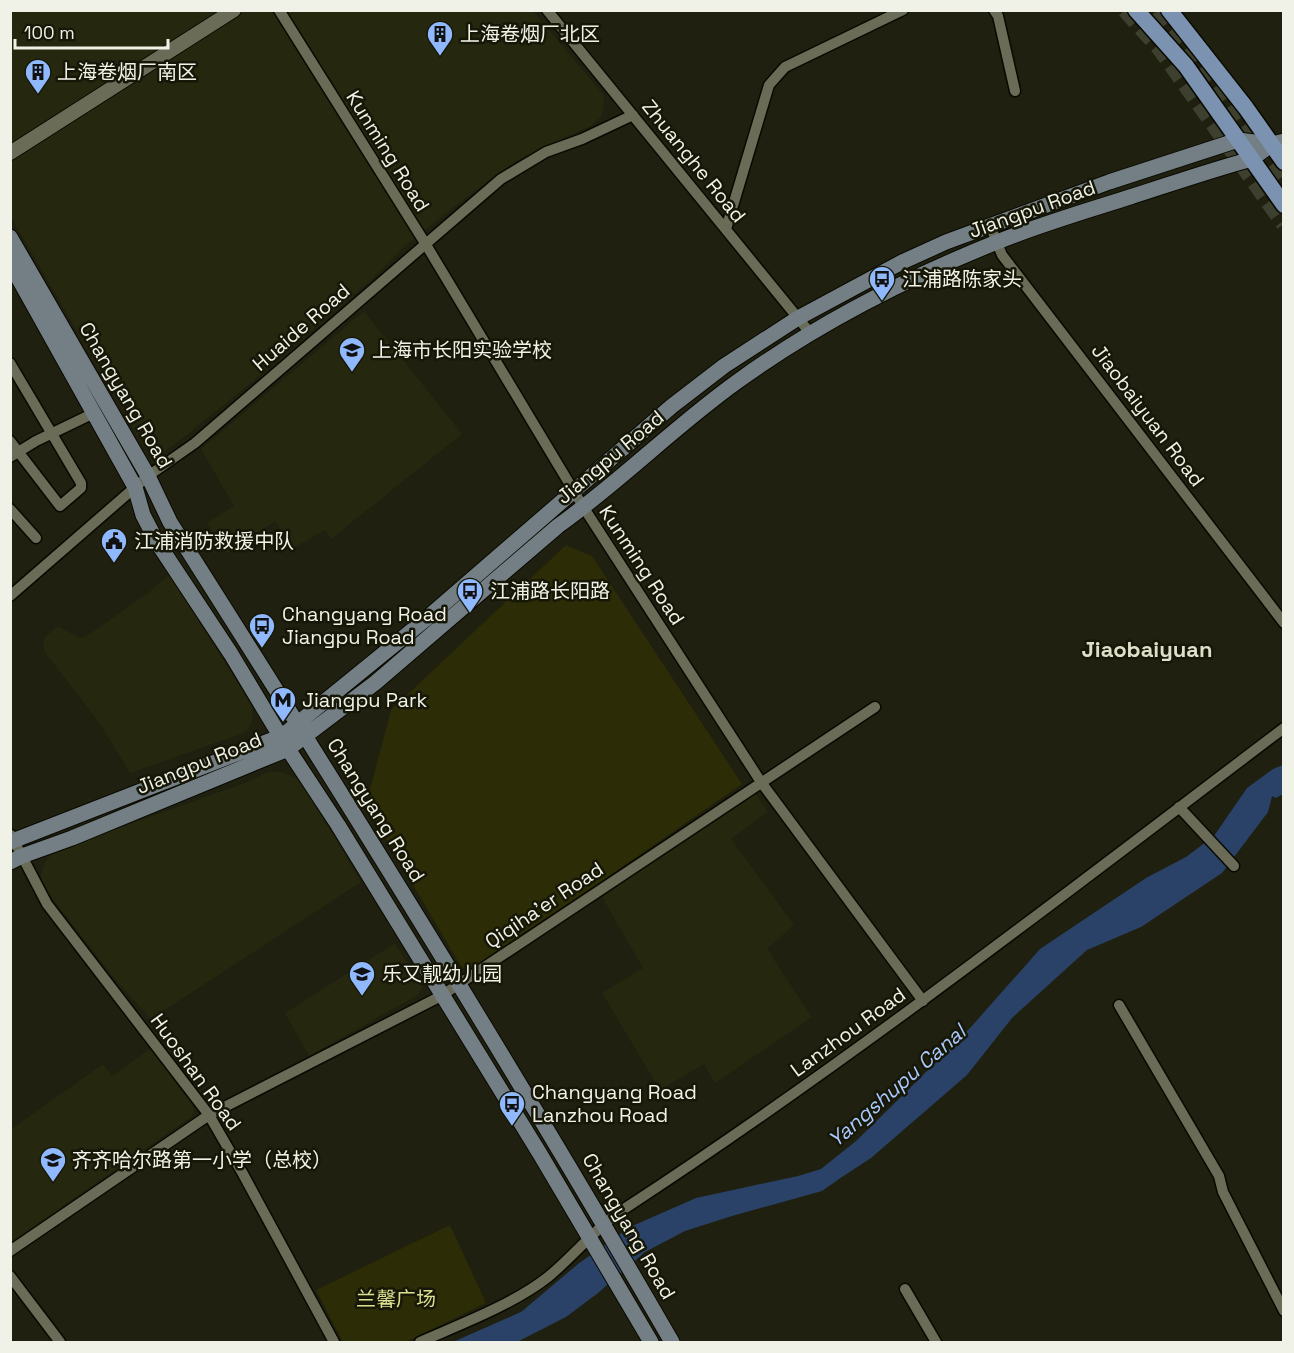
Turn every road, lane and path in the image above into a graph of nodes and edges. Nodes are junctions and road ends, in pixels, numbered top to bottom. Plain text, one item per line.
1 (234, 10) edge
2 (279, 10) edge
3 (547, 10) edge
4 (903, 10) edge
5 (994, 10) edge
6 (1136, 10) edge
7 (1171, 11) edge
8 (1015, 91) dead end
9 (633, 115) junction
10 (1238, 140) junction
11 (1278, 142) edge
12 (10, 153) edge
13 (1252, 159) junction
14 (1284, 162) edge
15 (1284, 205) edge
16 (990, 225) junction
17 (726, 229) junction
18 (10, 237) edge
19 (996, 242) junction
20 (425, 243) junction
21 (10, 263) edge
22 (798, 318) junction
23 (811, 334) junction
24 (10, 363) edge
25 (94, 413) junction
26 (51, 434) junction
27 (10, 441) edge
28 (14, 455) edge
29 (148, 476) junction
30 (135, 487) junction
31 (574, 491) junction
32 (584, 508) junction
33 (10, 509) edge
34 (36, 538) dead end
35 (10, 596) edge
36 (1284, 623) edge
37 (875, 707) dead end
38 (1284, 728) edge
39 (302, 731) junction
40 (285, 742) junction
41 (761, 782) junction
42 (1179, 807) junction
43 (11, 839) edge
44 (16, 859) edge
45 (1234, 866) dead end
46 (459, 984) junction
47 (441, 996) junction
48 (923, 1001) junction
49 (1119, 1005) dead end
50 (209, 1115) junction
51 (604, 1224) junction
52 (589, 1237) junction
53 (10, 1251) edge
54 (10, 1276) edge
55 (905, 1289) dead end
56 (1284, 1311) edge
57 (60, 1342) edge
58 (334, 1342) edge
59 (420, 1342) edge
60 (651, 1342) edge
61 (672, 1342) edge
62 (936, 1342) edge

1 - 12 street
2 - 20 street, Kunming Road
3 - 9 street, Zhuanghe Road
4 - 17 street
5 - 8 street
6 - 10 main road
7 - 11 main road
9 - 17 street, Zhuanghe Road
9 - 20 street, Huaide Road
10 - 11 main road, Jiangpu Road
10 - 13 main road
10 - 16 main road, Jiangpu Road
11 - 13 main road, Jiangpu Road
11 - 14 main road
13 - 15 main road
13 - 19 main road, Jiangpu Road
16 - 19 street, Jiaobaiyuan Road
16 - 22 main road, Jiangpu Road
17 - 22 street, Zhuanghe Road
18 - 29 main road, Changyang Road
19 - 23 main road, Jiangpu Road
19 - 36 street, Jiaobaiyuan Road
20 - 29 street, Huaide Road
20 - 31 street, Kunming Road
21 - 25 main road, Changyang Road
22 - 23 street, Zhuanghe Road
22 - 31 main road, Jiangpu Road
23 - 32 main road, Jiangpu Road
24 - 26 street
25 - 26 street
25 - 30 main road, Changyang Road
26 - 28 street
26 - 28 street
27 - 28 street
29 - 30 street, Huaide Road
29 - 39 main road, Changyang Road
30 - 35 street, Huaide Road
30 - 40 main road, Changyang Road
31 - 32 street, Kunming Road
31 - 39 main road, Jiangpu Road
32 - 39 main road, Jiangpu Road
32 - 41 street, Kunming Road
33 - 34 street
37 - 41 street, Qiqiha'er Road
38 - 42 street, Lanzhou Road
39 - 40 main road, Jiangpu Road
39 - 46 main road, Changyang Road
40 - 43 main road, Jiangpu Road
40 - 44 main road, Jiangpu Road
40 - 47 main road, Changyang Road
41 - 46 street, Qiqiha'er Road
41 - 48 street, Kunming Road
42 - 45 street
42 - 48 street, Lanzhou Road
43 - 44 street, Huoshan Road
44 - 50 street, Huoshan Road
46 - 47 street, Qiqiha'er Road
46 - 51 main road, Changyang Road
47 - 50 street, Qiqiha'er Road
47 - 52 main road, Changyang Road
48 - 51 street, Lanzhou Road
49 - 56 street
50 - 53 street, Qiqiha'er Road
50 - 58 street, Huoshan Road
51 - 52 street, Lanzhou Road
51 - 61 main road, Changyang Road
52 - 59 street, Lanzhou Road
52 - 60 main road, Changyang Road
54 - 57 street
55 - 62 street

